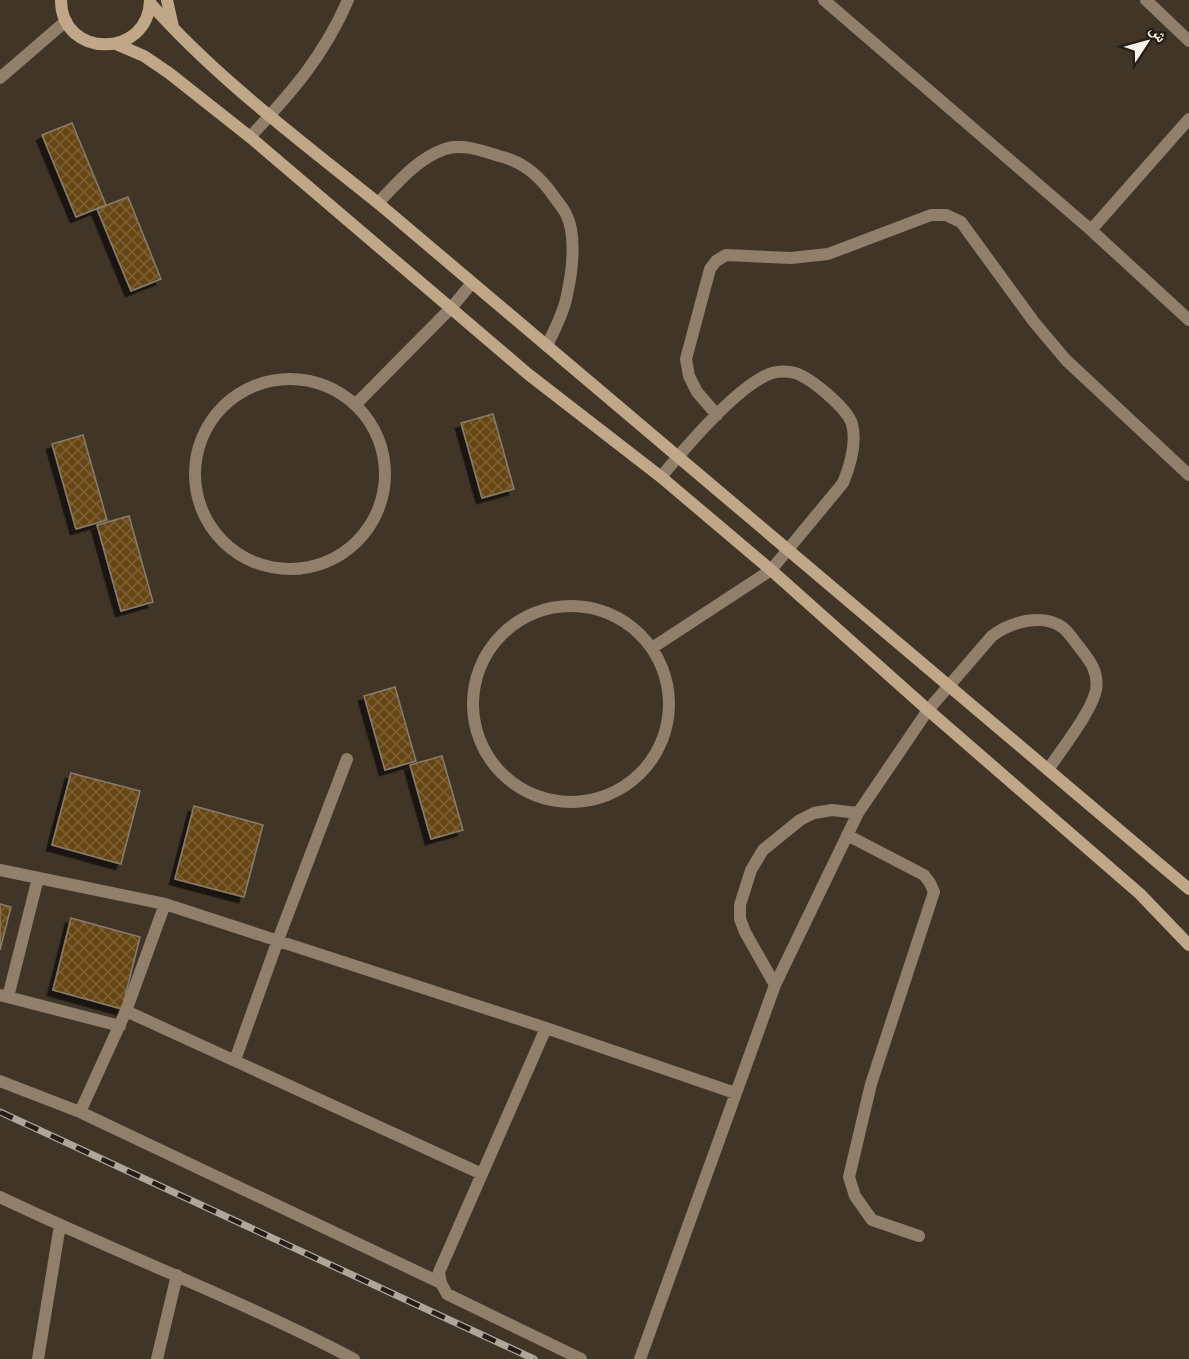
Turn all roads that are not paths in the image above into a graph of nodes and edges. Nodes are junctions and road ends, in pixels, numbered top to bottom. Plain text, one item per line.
1 (61, 0) edge
2 (167, 0) edge
3 (348, 0) edge
4 (824, 0) edge
5 (1146, 0) edge
6 (150, 2) edge
7 (66, 21) junction
8 (174, 31) junction
9 (1189, 41) edge
10 (116, 44) junction
11 (0, 78) edge
12 (270, 115) junction
13 (1189, 119) edge
14 (250, 137) junction
15 (378, 204) junction
16 (1091, 230) junction
17 (472, 284) junction
18 (452, 308) junction
19 (1189, 320) edge
20 (546, 346) junction
21 (355, 405) junction
22 (717, 415) junction
23 (678, 458) junction
24 (1189, 475) edge
25 (661, 477) junction
26 (787, 550) junction
27 (771, 570) junction
28 (652, 648) junction
29 (947, 686) junction
30 (928, 710) junction
31 (347, 759) dead end
32 (1048, 770) junction
33 (858, 813) junction
34 (847, 835) junction
35 (0, 870) edge
36 (38, 878) junction
37 (1187, 885) edge
38 (165, 904) junction
39 (278, 940) junction
40 (1189, 945) edge
41 (775, 985) junction
42 (4, 996) edge
43 (126, 1011) junction
44 (120, 1026) junction
45 (546, 1028) junction
46 (236, 1060) junction
47 (0, 1081) edge
48 (735, 1093) junction
49 (80, 1112) junction
50 (482, 1174) junction
51 (0, 1197) edge
52 (60, 1225) junction
53 (920, 1236) dead end
54 (177, 1275) junction
55 (441, 1283) junction
56 (342, 1356) edge
57 (38, 1359) edge
58 (157, 1359) edge
59 (354, 1359) edge
60 (581, 1359) edge
61 (640, 1359) edge

1 - 7 main road
2 - 8 main road
3 - 12 street
4 - 16 street
5 - 9 street
6 - 8 main road
6 - 10 main road
7 - 10 main road
7 - 11 street
8 - 12 main road
10 - 14 main road
12 - 14 street
12 - 15 main road
13 - 16 street
14 - 18 main road
15 - 17 main road
15 - 20 street
16 - 19 street
17 - 18 street
17 - 20 main road
18 - 21 street
18 - 25 main road
20 - 23 main road
21 - 21 street
22 - 23 street
22 - 24 street
22 - 26 street
23 - 25 street
23 - 26 main road
25 - 27 main road
26 - 27 street
26 - 29 main road
27 - 28 street
27 - 30 main road
28 - 28 street
29 - 30 street
29 - 32 main road
29 - 32 street
30 - 33 street
30 - 40 main road
31 - 39 street
32 - 37 main road
33 - 34 street
33 - 41 street
34 - 41 street
34 - 53 street
35 - 36 street
36 - 38 street
36 - 42 street
38 - 39 street
38 - 43 street
39 - 45 street
39 - 46 street
41 - 48 street
42 - 44 street
43 - 44 street
43 - 46 street
44 - 49 street
45 - 48 street
45 - 50 street
46 - 50 street
47 - 49 street
48 - 61 street
49 - 55 street
50 - 55 street
51 - 52 street
52 - 54 street
52 - 57 street
54 - 56 street
54 - 58 street
55 - 60 street
56 - 59 street

